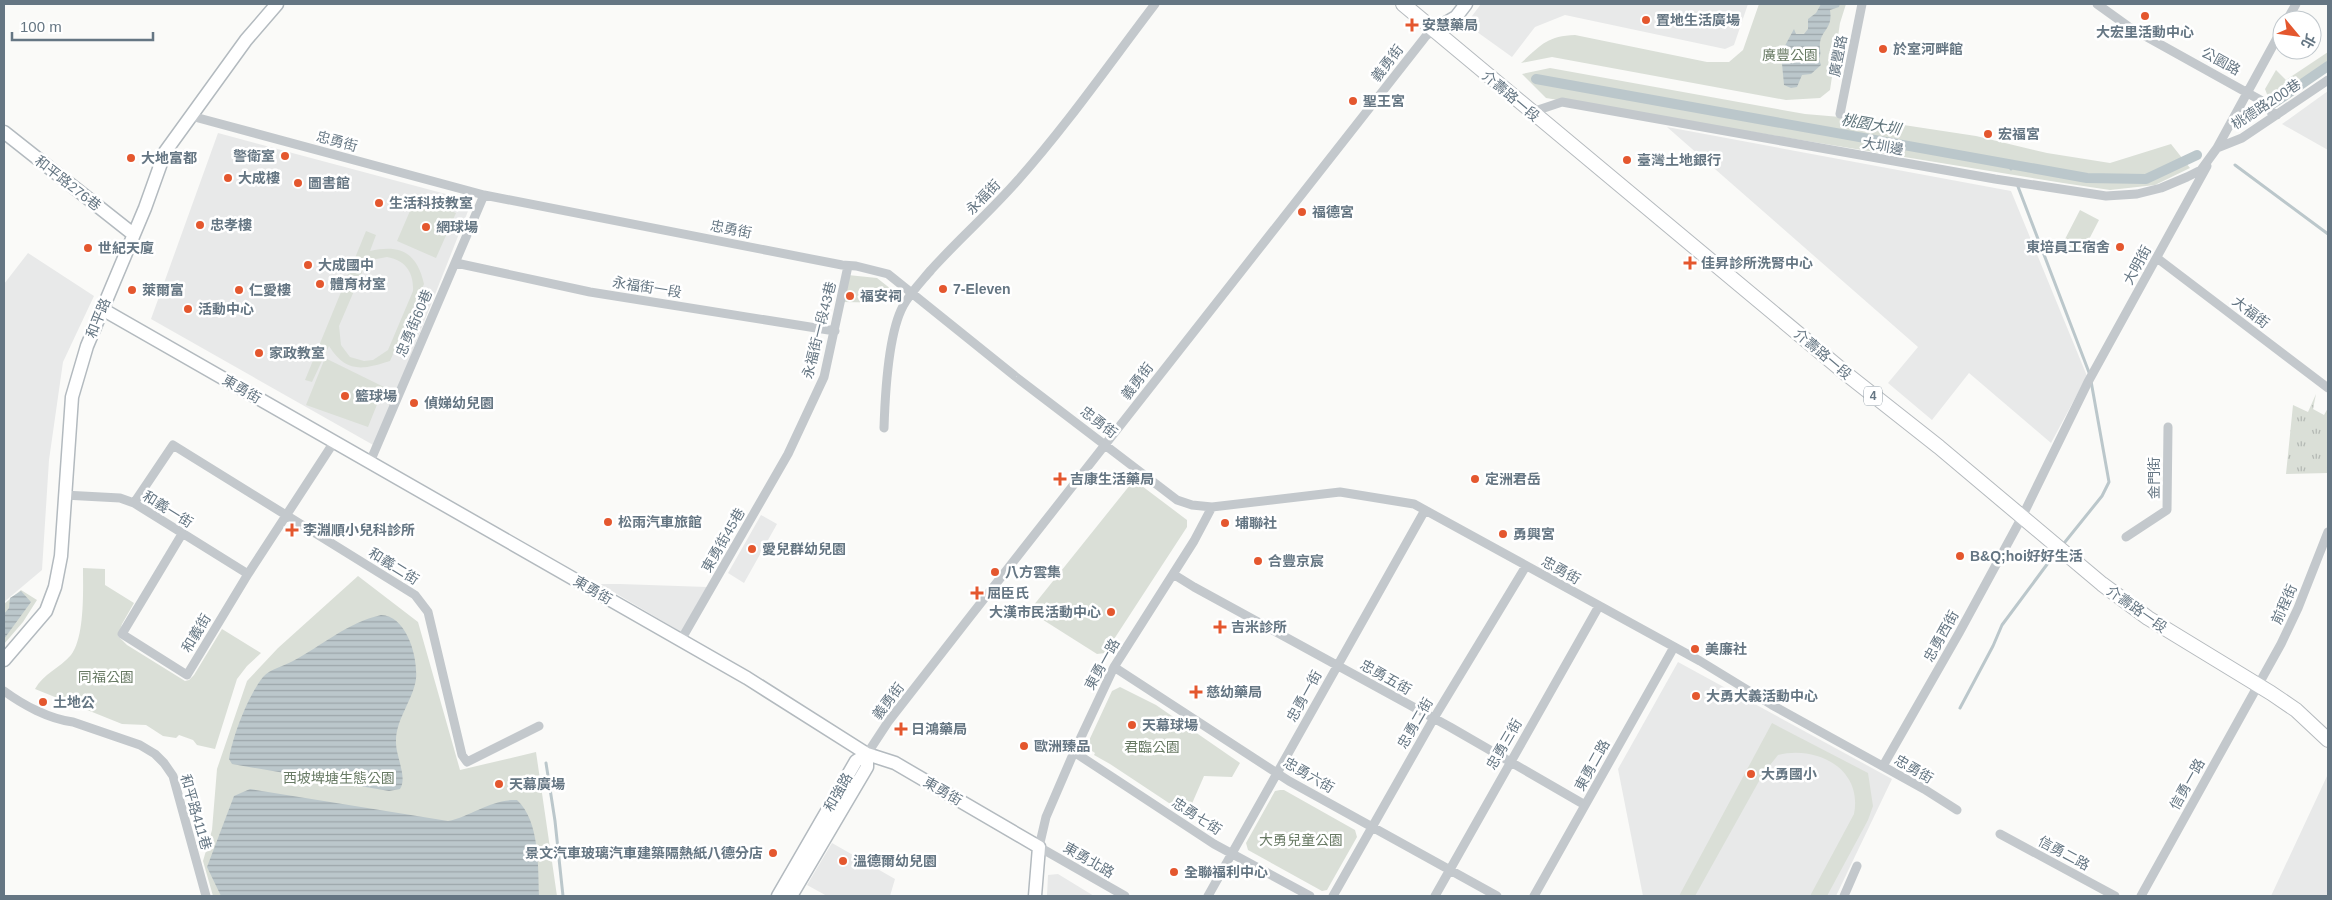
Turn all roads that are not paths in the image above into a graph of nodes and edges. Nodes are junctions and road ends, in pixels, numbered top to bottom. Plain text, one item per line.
1 (277, 4) edge
2 (1155, 4) edge
3 (1403, 4) edge
4 (1466, 4) edge
5 (1862, 4) edge
6 (2097, 4) edge
7 (1434, 30) junction
8 (2272, 47) edge
9 (2328, 80) edge
10 (2247, 92) junction
11 (1532, 112) junction
12 (1840, 114) dead end
13 (2277, 115) junction
14 (191, 116) junction
15 (4, 132) edge
16 (2217, 148) junction
17 (484, 195) junction
18 (133, 234) junction
19 (2157, 258) junction
20 (456, 262) junction
21 (848, 266) junction
22 (912, 292) junction
23 (102, 309) junction
24 (835, 332) junction
25 (2328, 388) edge
26 (2168, 427) dead end
27 (884, 428) dead end
28 (334, 442) junction
29 (1106, 444) junction
30 (788, 454) joint
31 (370, 462) junction
32 (64, 495) junction
33 (134, 503) junction
34 (1212, 507) junction
35 (1426, 510) junction
36 (285, 516) junction
37 (2022, 517) junction
38 (2328, 532) edge
39 (182, 534) junction
40 (2126, 538) dead end
41 (1526, 566) junction
42 (248, 574) junction
43 (1173, 574) junction
44 (1599, 606) junction
45 (681, 640) junction
46 (1674, 647) junction
47 (4, 660) edge
48 (1337, 665) junction
49 (1114, 667) junction
50 (2258, 684) junction
51 (4, 691) edge
52 (1434, 718) junction
53 (540, 726) dead end
54 (2328, 740) edge
55 (1074, 752) junction
56 (867, 754) junction
57 (1510, 762) junction
58 (1883, 766) junction
59 (1276, 773) junction
60 (1585, 805) junction
61 (1957, 810) dead end
62 (1371, 826) junction
63 (2000, 834) dead end
64 (1039, 847) junction
65 (1231, 854) junction
66 (1857, 866) dead end
67 (1449, 870) junction
68 (206, 896) edge
69 (778, 896) edge
70 (792, 896) edge
71 (1035, 896) edge
72 (1125, 896) edge
73 (1208, 896) edge
74 (1310, 896) edge
75 (1333, 896) edge
76 (1435, 896) edge
77 (1497, 896) edge
78 (1534, 896) edge
79 (1844, 896) edge
80 (2115, 896) edge
81 (2141, 896) edge

1 - 14 street, 和平路
2 - 22 street, 永福街
3 - 7 main road, 介壽路一段 / 4
4 - 7 street
5 - 12 street, 廣豐路
6 - 10 street, 公園路
7 - 11 main road, 介壽路一段 / 4
7 - 29 street, 義勇街
8 - 10 street, 大明街
9 - 13 street, 桃德路200巷
10 - 13 street, 公園路
10 - 16 street, 大明街
11 - 16 street, 大圳邊
11 - 37 main road, 介壽路一段 / 4
13 - 16 street, 桃德路200巷
14 - 17 street, 忠勇街
14 - 18 street, 和平路
15 - 18 street, 和平路276巷
16 - 19 street, 大明街
17 - 20 street, 忠勇街60巷
17 - 21 street, 忠勇街
18 - 23 street, 和平路
19 - 25 street, 大福街
19 - 37 street, 大明街
20 - 24 street, 永福街一段
20 - 31 street, 忠勇街60巷
21 - 22 street, 忠勇街
21 - 24 street, 永福街一段43巷
22 - 27 street, 永福街
22 - 29 street, 忠勇街
23 - 28 street, 東勇街
23 - 32 street, 和平路
24 - 30 street, 永福街一段43巷
26 - 40 street, 金門街
28 - 31 street, 東勇街
28 - 36 street, 和義街
29 - 34 street, 忠勇街
29 - 56 street, 義勇街
30 - 45 street, 東勇街45巷
31 - 45 street, 東勇街
32 - 33 street, 和義一街
32 - 47 street, 和平路
33 - 36 street, 和義二街
33 - 39 street, 和義一街
34 - 35 street, 忠勇街
34 - 43 street, 東勇一路
35 - 41 street, 忠勇街
35 - 48 street, 忠勇一街
36 - 42 street, 和義街
36 - 53 street, 和義二街
37 - 50 main road, 介壽路一段 / 4
37 - 58 street, 忠勇西街
38 - 50 street, 前程街
39 - 42 street, 和義一街
39 - 42 street, 和義街
41 - 44 street, 忠勇街
41 - 52 street, 忠勇二街
43 - 48 street, 忠勇五街
43 - 49 street, 東勇一路
44 - 46 street, 忠勇街
44 - 57 street, 忠勇三街
45 - 56 street, 東勇街
46 - 58 street, 忠勇街
46 - 60 street, 東勇二路
48 - 52 street, 忠勇五街
48 - 59 street, 忠勇一街
49 - 55 street, 東勇一路
49 - 59 street, 忠勇六街
50 - 54 main road, 介壽路一段 / 4
50 - 81 street, 信勇一路
51 - 68 street, 和平路411巷
52 - 57 street, 忠勇五街
52 - 62 street, 忠勇二街
55 - 64 street, 東勇一路
55 - 65 street, 忠勇七街
56 - 64 street, 東勇街
56 - 69 street, 和強路
56 - 70 street, 和強路
57 - 60 street, 忠勇五街
57 - 67 street, 忠勇三街
58 - 61 street, 忠勇街
59 - 62 street, 忠勇六街
59 - 65 street, 忠勇一街
60 - 78 street, 東勇二路
62 - 67 street, 忠勇六街
62 - 75 street, 忠勇二街
63 - 80 street, 信勇二路
64 - 71 street
64 - 72 street, 東勇北路
65 - 73 street, 忠勇一街
65 - 74 street, 忠勇七街
66 - 79 street
67 - 76 street, 忠勇三街
67 - 77 street, 忠勇六街

